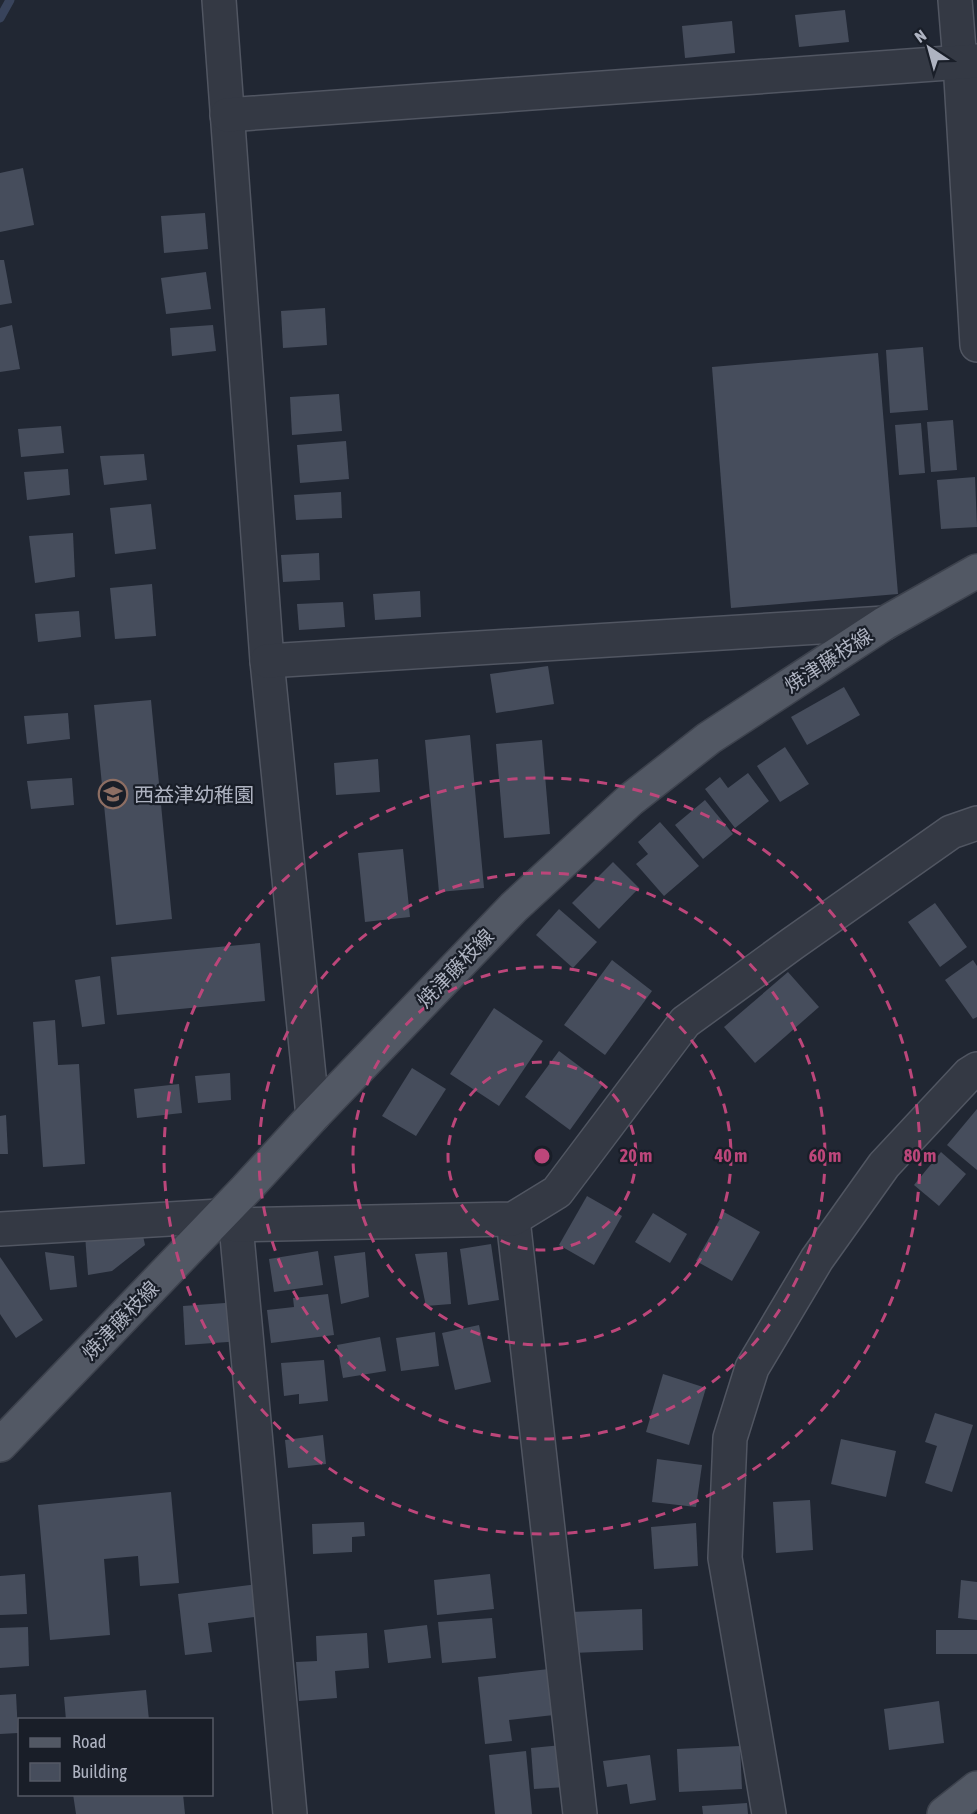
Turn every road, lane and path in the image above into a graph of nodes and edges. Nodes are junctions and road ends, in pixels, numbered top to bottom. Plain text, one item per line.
1 (219, 0) edge
2 (955, 0) edge
3 (969, 61) edge
4 (227, 115) junction
5 (974, 238) edge
6 (977, 345) edge
7 (977, 571) edge
8 (885, 623) junction
9 (267, 661) junction
10 (977, 823) edge
11 (977, 1069) edge
12 (313, 1116) junction
13 (513, 1218) junction
14 (228, 1220) junction
15 (0, 1229) edge
16 (0, 1445) edge
17 (977, 1788) edge
18 (290, 1814) edge
19 (580, 1814) edge
20 (769, 1814) edge
21 (944, 1814) edge

1 - 4 street
2 - 3 street
3 - 4 street
3 - 5 street
4 - 9 street
5 - 6 street
7 - 8 main road, 焼津藤枝線
8 - 9 street
8 - 12 main road, 焼津藤枝線
9 - 12 street
10 - 13 street
11 - 20 street
12 - 14 main road, 焼津藤枝線
13 - 14 street
13 - 19 street
14 - 15 street
14 - 16 main road, 焼津藤枝線
14 - 18 street
17 - 21 main road

